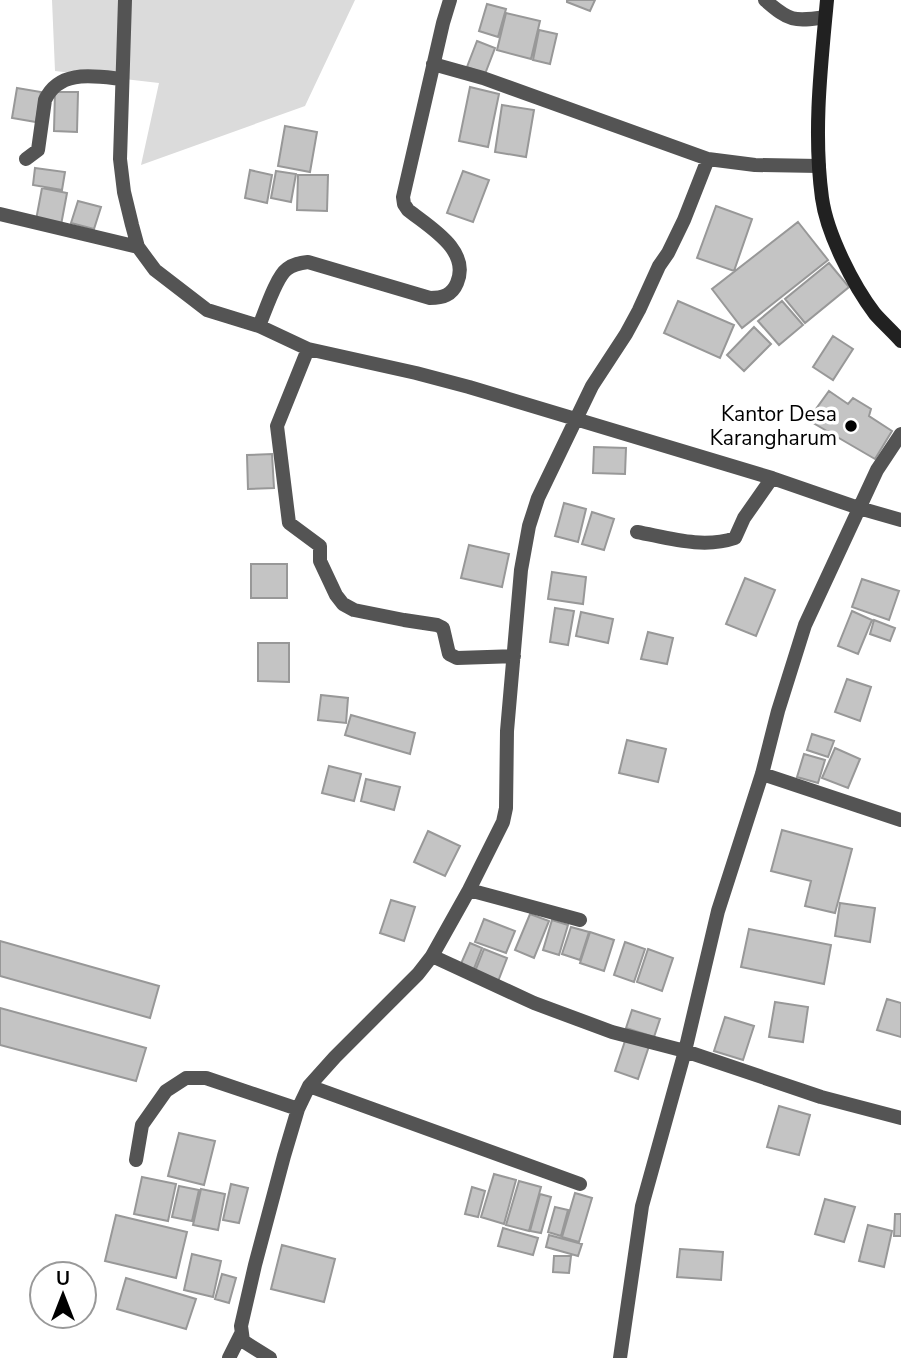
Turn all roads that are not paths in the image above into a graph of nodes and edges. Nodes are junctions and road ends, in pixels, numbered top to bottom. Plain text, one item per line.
1 (125, 0) edge
2 (450, 0) edge
3 (765, 0) edge
4 (827, 0) edge
5 (825, 17) junction
6 (433, 64) junction
7 (122, 79) junction
8 (26, 159) dead end
9 (708, 159) junction
10 (819, 166) junction
11 (0, 214) edge
12 (138, 247) junction
13 (259, 326) junction
14 (901, 341) edge
15 (308, 349) junction
16 (576, 419) junction
17 (901, 435) edge
18 (772, 478) junction
19 (859, 508) junction
20 (901, 520) edge
21 (637, 532) dead end
22 (514, 656) junction
23 (762, 774) junction
24 (901, 820) edge
25 (468, 890) junction
26 (580, 920) dead end
27 (432, 956) junction
28 (685, 1051) junction
29 (309, 1086) junction
30 (298, 1109) junction
31 (901, 1118) edge
32 (136, 1160) dead end
33 (580, 1184) dead end
34 (241, 1334) junction
35 (229, 1358) edge
36 (270, 1358) edge
37 (620, 1358) edge

1 - 7 street
2 - 6 street
3 - 5 street
4 - 5 street
5 - 10 street
6 - 9 street
6 - 13 street
7 - 8 street
7 - 12 street
9 - 10 street
9 - 16 street
10 - 14 street
11 - 12 street
12 - 13 street
13 - 15 street
15 - 16 street
15 - 22 street
16 - 18 street
16 - 22 street
17 - 19 street
18 - 19 street
18 - 21 street
19 - 20 street
19 - 23 street
22 - 25 street
23 - 24 street
23 - 28 street
25 - 26 street
25 - 27 street
27 - 28 street
27 - 29 street
28 - 31 street
28 - 37 street
29 - 30 street
29 - 33 street
30 - 32 street
30 - 34 street
34 - 35 street
34 - 36 street

